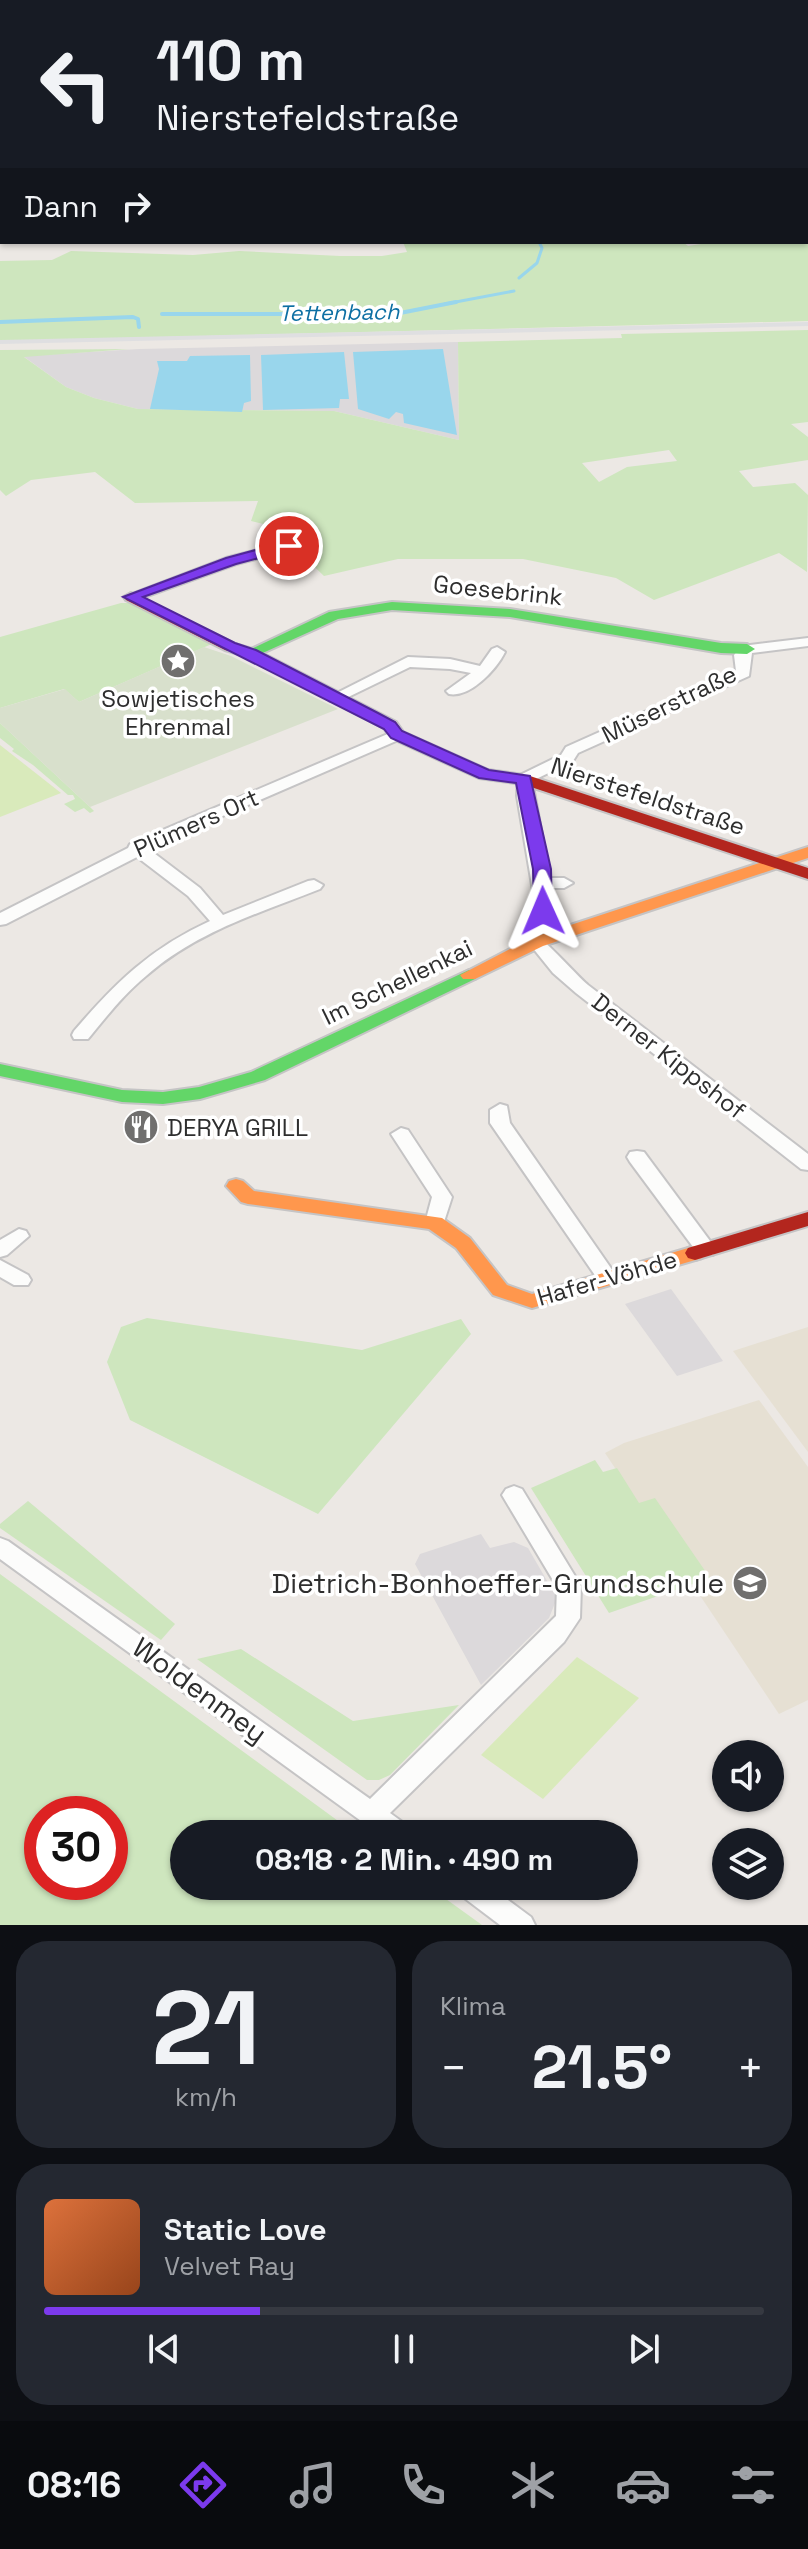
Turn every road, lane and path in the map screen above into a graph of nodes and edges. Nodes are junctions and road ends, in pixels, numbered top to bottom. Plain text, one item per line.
1 (289, 546) dead end
2 (808, 642) edge
3 (747, 649) junction
4 (497, 652) dead end
5 (251, 653) junction
6 (483, 671) junction
7 (454, 691) dead end
8 (335, 698) junction
9 (397, 735) junction
10 (524, 779) junction
11 (136, 848) junction
12 (808, 852) edge
13 (775, 863) junction
14 (808, 874) edge
15 (544, 883) junction
16 (564, 883) dead end
17 (314, 885) dead end
18 (543, 911) dead end
19 (0, 920) edge
20 (222, 924) junction
21 (537, 942) junction
22 (81, 1035) dead end
23 (0, 1070) edge
24 (500, 1110) dead end
25 (401, 1134) dead end
26 (637, 1157) dead end
27 (808, 1164) edge
28 (236, 1186) dead end
29 (808, 1219) edge
30 (435, 1223) junction
31 (19, 1236) dead end
32 (0, 1250) edge
33 (706, 1250) junction
34 (0, 1267) edge
35 (608, 1279) junction
36 (21, 1280) dead end
37 (514, 1495) dead end
38 (0, 1547) edge
39 (372, 1814) junction
40 (380, 1820) edge
41 (487, 1900) edge
42 (521, 1925) edge

1 - 5 street, Nierstefeldstraße
2 - 3 street, Müserstraße
3 - 5 street, Goesebrink
3 - 10 street, Müserstraße
4 - 6 street
5 - 8 street, Nierstefeldstraße
6 - 7 street
6 - 8 street
8 - 9 street, Nierstefeldstraße
9 - 10 street, Nierstefeldstraße
9 - 11 street, Plümers Ort
10 - 13 street, Nierstefeldstraße
10 - 15 street
11 - 19 street, Plümers Ort
11 - 20 street
12 - 13 street, Im Schellenkai
13 - 14 street, Nierstefeldstraße
13 - 21 street, Im Schellenkai
15 - 16 street
15 - 18 street
17 - 20 street
20 - 22 street
21 - 23 street, Im Schellenkai
21 - 27 street, Derner Kippshof
24 - 35 street
25 - 30 street
26 - 33 street
28 - 30 street, Hafer-Vöhde
29 - 33 street, Hafer-Vöhde
30 - 35 street, Hafer-Vöhde
31 - 32 street
33 - 35 street, Hafer-Vöhde
34 - 36 street
37 - 39 street
38 - 39 street, Woldenmey
39 - 40 street, Woldenmey
41 - 42 street

